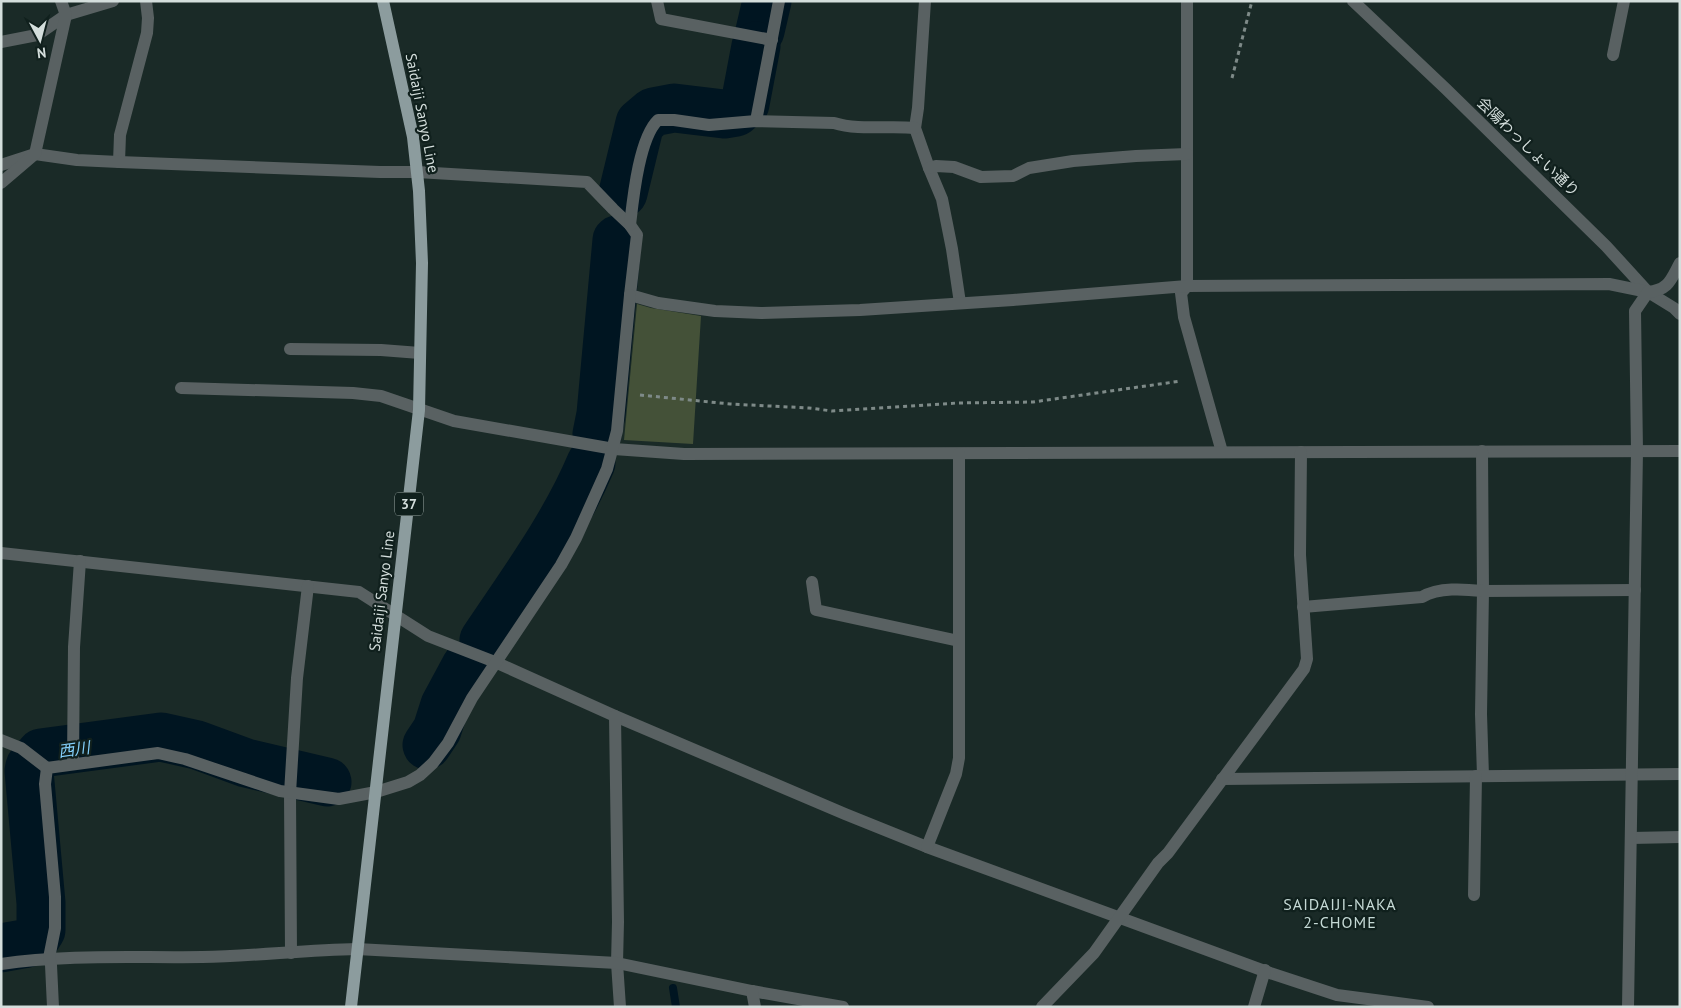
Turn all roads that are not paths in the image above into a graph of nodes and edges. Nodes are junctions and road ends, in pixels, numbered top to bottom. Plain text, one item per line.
1 (61, 1) edge
2 (113, 1) edge
3 (146, 1) edge
4 (383, 1) edge
5 (657, 1) edge
6 (779, 1) edge
7 (925, 1) edge
8 (1187, 1) edge
9 (1353, 1) edge
10 (1624, 1) edge
11 (66, 15) junction
12 (772, 40) junction
13 (1, 42) edge
14 (1613, 55) dead end
15 (756, 121) junction
16 (915, 128) junction
17 (35, 154) junction
18 (1187, 154) junction
19 (119, 162) junction
20 (1, 165) edge
21 (928, 168) junction
22 (417, 172) junction
23 (1, 183) edge
24 (630, 225) junction
25 (1680, 263) edge
26 (1187, 286) junction
27 (1648, 292) junction
28 (630, 295) junction
29 (960, 303) junction
30 (1680, 314) edge
31 (290, 349) dead end
32 (420, 354) junction
33 (181, 388) dead end
34 (419, 410) junction
35 (614, 449) junction
36 (1482, 451) junction
37 (1637, 451) junction
38 (1680, 451) edge
39 (1222, 452) junction
40 (1300, 452) junction
41 (959, 454) junction
42 (1, 553) edge
43 (80, 561) junction
44 (812, 582) dead end
45 (308, 586) junction
46 (1634, 590) junction
47 (1483, 591) junction
48 (1303, 607) junction
49 (396, 616) junction
50 (959, 641) junction
51 (495, 662) junction
52 (615, 716) junction
53 (1, 740) edge
54 (72, 762) junction
55 (44, 766) junction
56 (1632, 774) junction
57 (1680, 774) edge
58 (1480, 776) junction
59 (1222, 780) junction
60 (290, 790) junction
61 (376, 792) junction
62 (1680, 837) edge
63 (1631, 838) junction
64 (927, 847) junction
65 (1474, 895) dead end
66 (1120, 916) junction
67 (357, 949) junction
68 (292, 953) junction
69 (49, 958) junction
70 (617, 963) junction
71 (1, 964) edge
72 (1265, 970) junction
73 (752, 991) junction
74 (54, 1007) edge
75 (351, 1007) edge
76 (620, 1007) edge
77 (755, 1007) edge
78 (843, 1007) edge
79 (1042, 1007) edge
80 (1254, 1007) edge
81 (1428, 1007) edge
82 (1628, 1007) edge

1 - 11 street
2 - 11 street
3 - 19 street
4 - 22 main road, Saidaiji Sanyo Line / 37
5 - 12 street
6 - 12 street
7 - 16 street
8 - 18 street
9 - 27 street, 会陽わっしょい通り
10 - 14 street
11 - 13 street
11 - 17 street
12 - 15 street
15 - 16 street
15 - 24 street
16 - 21 street
17 - 19 street
17 - 20 street
17 - 23 street
18 - 21 street
18 - 26 street
19 - 22 street
21 - 29 street
22 - 24 street
22 - 32 main road, Saidaiji Sanyo Line / 37
24 - 28 street
25 - 27 street
26 - 27 street
26 - 29 street
26 - 39 street
27 - 30 street, 会陽わっしょい通り
27 - 37 street
28 - 29 street
28 - 35 street
31 - 32 street
32 - 34 main road, Saidaiji Sanyo Line / 37
33 - 34 street
34 - 35 street
34 - 49 main road, Saidaiji Sanyo Line / 37
35 - 41 street
35 - 51 street
36 - 37 street
36 - 40 street
36 - 47 street
37 - 38 street
37 - 46 street
39 - 40 street
39 - 41 street
40 - 48 street
41 - 50 street
42 - 43 street
43 - 45 street
43 - 54 street
44 - 50 street
45 - 49 street
45 - 60 street
46 - 47 street
46 - 56 street
47 - 48 street
47 - 58 street
48 - 59 street
49 - 51 street
49 - 61 main road, Saidaiji Sanyo Line / 37
50 - 64 street
51 - 52 street
51 - 61 street
52 - 64 street
52 - 70 street
53 - 55 street
54 - 55 street
54 - 60 street
55 - 69 street
56 - 57 street
56 - 58 street
56 - 63 street
58 - 59 street
58 - 65 street
59 - 66 street
60 - 61 street
60 - 68 street
61 - 67 main road, Saidaiji Sanyo Line / 37
62 - 63 street
63 - 82 street
64 - 66 street
66 - 72 street
66 - 79 street
67 - 68 street
67 - 70 street
67 - 75 main road, Saidaiji Sanyo Line / 37
68 - 69 street
69 - 71 street
69 - 74 street
70 - 73 street
70 - 76 street
72 - 80 street
72 - 81 street
73 - 77 street
73 - 78 street

